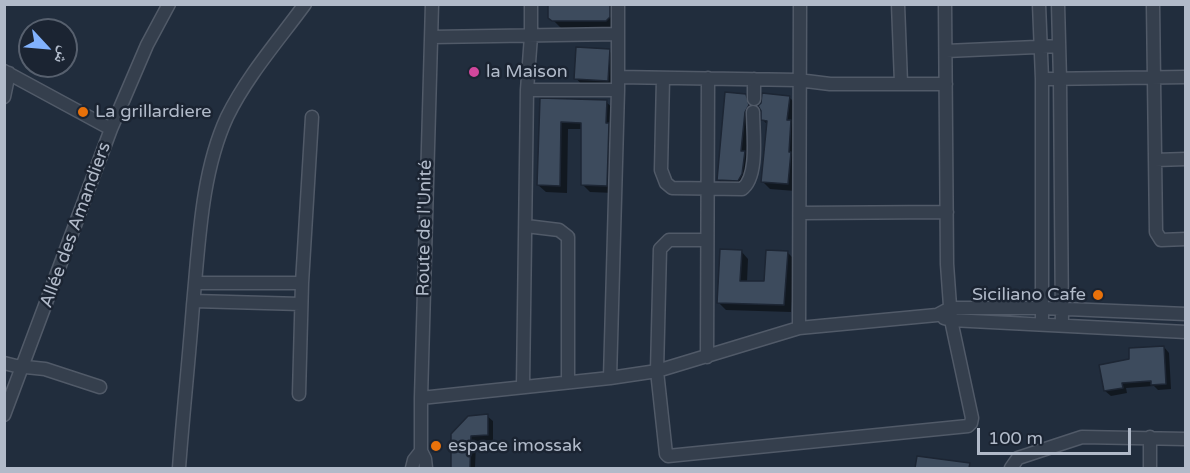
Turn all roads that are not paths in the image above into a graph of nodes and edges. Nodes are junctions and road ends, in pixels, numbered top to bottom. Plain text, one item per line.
1 (169, 4) edge
2 (305, 4) edge
3 (432, 4) edge
4 (531, 4) edge
5 (618, 4) edge
6 (800, 4) edge
7 (898, 4) edge
8 (945, 4) edge
9 (1039, 4) edge
10 (1058, 4) edge
11 (1153, 4) edge
12 (618, 34) junction
13 (531, 36) junction
14 (432, 37) junction
15 (1059, 46) junction
16 (1041, 47) junction
17 (945, 51) junction
18 (7, 72) edge
19 (618, 77) junction
20 (1185, 77) edge
21 (663, 78) junction
22 (708, 78) junction
23 (754, 79) junction
24 (1042, 79) junction
25 (1154, 79) junction
26 (798, 80) junction
27 (1060, 80) junction
28 (901, 83) junction
29 (946, 84) junction
30 (527, 90) junction
31 (618, 90) junction
32 (4, 98) edge
33 (312, 117) dead end
34 (111, 129) junction
35 (1185, 159) edge
36 (1155, 160) junction
37 (707, 188) junction
38 (946, 212) junction
39 (800, 213) junction
40 (526, 226) junction
41 (1185, 239) edge
42 (707, 240) junction
43 (195, 283) junction
44 (302, 283) junction
45 (194, 301) junction
46 (301, 304) junction
47 (1043, 308) junction
48 (1062, 308) junction
49 (951, 314) junction
50 (1185, 314) edge
51 (1042, 324) junction
52 (1062, 325) junction
53 (799, 328) junction
54 (1185, 332) edge
55 (706, 357) junction
56 (4, 363) edge
57 (23, 366) junction
58 (657, 371) junction
59 (610, 378) junction
60 (568, 382) junction
61 (523, 386) junction
62 (100, 387) dead end
63 (299, 394) dead end
64 (421, 398) junction
65 (4, 415) edge
66 (1150, 438) junction
67 (1185, 439) edge
68 (421, 451) junction
69 (178, 468) edge
70 (411, 468) edge
71 (426, 468) edge
72 (1011, 468) edge
73 (1150, 468) edge

1 - 34 street, Allée des Amandiers
2 - 43 street
3 - 14 street, Route de l'Unité
4 - 13 street
5 - 12 street
6 - 26 street
7 - 28 street
8 - 17 street
9 - 16 street
10 - 15 street
11 - 25 street
12 - 13 street
12 - 19 street
13 - 14 street
13 - 30 street
14 - 64 street, Route de l'Unité
15 - 16 street
15 - 27 street
16 - 17 street
16 - 24 street
17 - 29 street
18 - 32 street
18 - 34 street
19 - 21 street
19 - 31 street
20 - 25 street
21 - 22 street
21 - 37 street
22 - 23 street
22 - 37 street
23 - 26 street
23 - 37 street
24 - 27 street
24 - 47 street
25 - 27 street
25 - 36 street
26 - 28 street
26 - 39 street
27 - 48 street
28 - 29 street
29 - 38 street
30 - 31 street
30 - 40 street
31 - 59 street
33 - 44 street
34 - 57 street, Allée des Amandiers
35 - 36 street
36 - 41 street
37 - 42 street
38 - 39 street
38 - 49 street
39 - 53 street
40 - 60 street
40 - 61 street
42 - 55 street
42 - 58 street
43 - 44 street
43 - 45 street
44 - 46 street
45 - 46 street
45 - 69 street
46 - 63 street
47 - 48 street
47 - 49 street
47 - 51 street
48 - 50 street
48 - 52 street
49 - 51 street
49 - 53 street
49 - 58 street
51 - 52 street
52 - 54 street
53 - 55 street
55 - 58 street
56 - 57 street
57 - 62 street
57 - 65 street, Allée des Amandiers
58 - 59 street
59 - 60 street
60 - 61 street
61 - 64 street
64 - 68 street, Route de l'Unité
66 - 67 street
66 - 72 street
66 - 73 street
68 - 70 street
68 - 71 street

